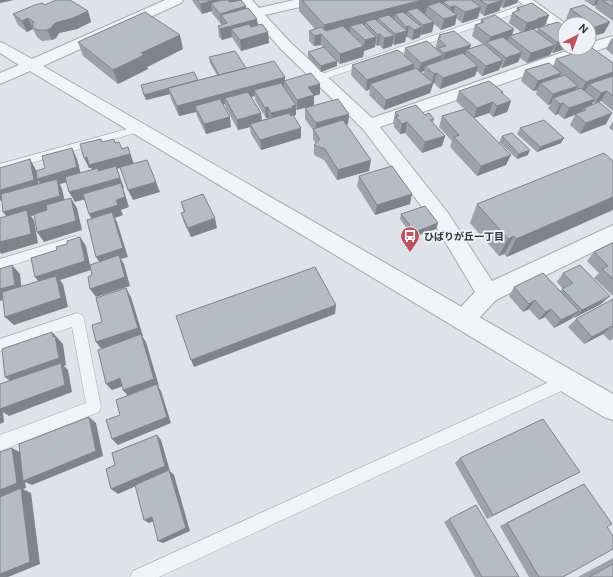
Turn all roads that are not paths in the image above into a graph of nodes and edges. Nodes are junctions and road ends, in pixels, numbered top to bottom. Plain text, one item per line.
1 (176, 0) edge
2 (312, 0) edge
3 (528, 2) edge
4 (250, 7) edge
5 (557, 24) edge
6 (613, 40) edge
7 (0, 47) edge
8 (597, 49) edge
9 (579, 56) edge
10 (31, 65) junction
11 (319, 78) junction
12 (0, 79) edge
13 (369, 125) junction
14 (138, 129) junction
15 (0, 168) edge
16 (613, 233) edge
17 (76, 241) edge
18 (0, 264) edge
19 (488, 292) junction
20 (463, 320) junction
21 (0, 345) edge
22 (567, 381) junction
23 (613, 408) edge
24 (0, 443) edge
25 (139, 577) edge

1 - 10 street
2 - 4 street
3 - 5 street
3 - 11 lane
4 - 11 street
6 - 8 street
7 - 10 street
9 - 13 street
10 - 12 street
10 - 14 street
11 - 13 street
13 - 19 street
14 - 15 lane
14 - 20 street
16 - 19 street
17 - 18 lane
19 - 20 street
20 - 22 street
21 - 24 lane
22 - 23 street
22 - 25 lane

